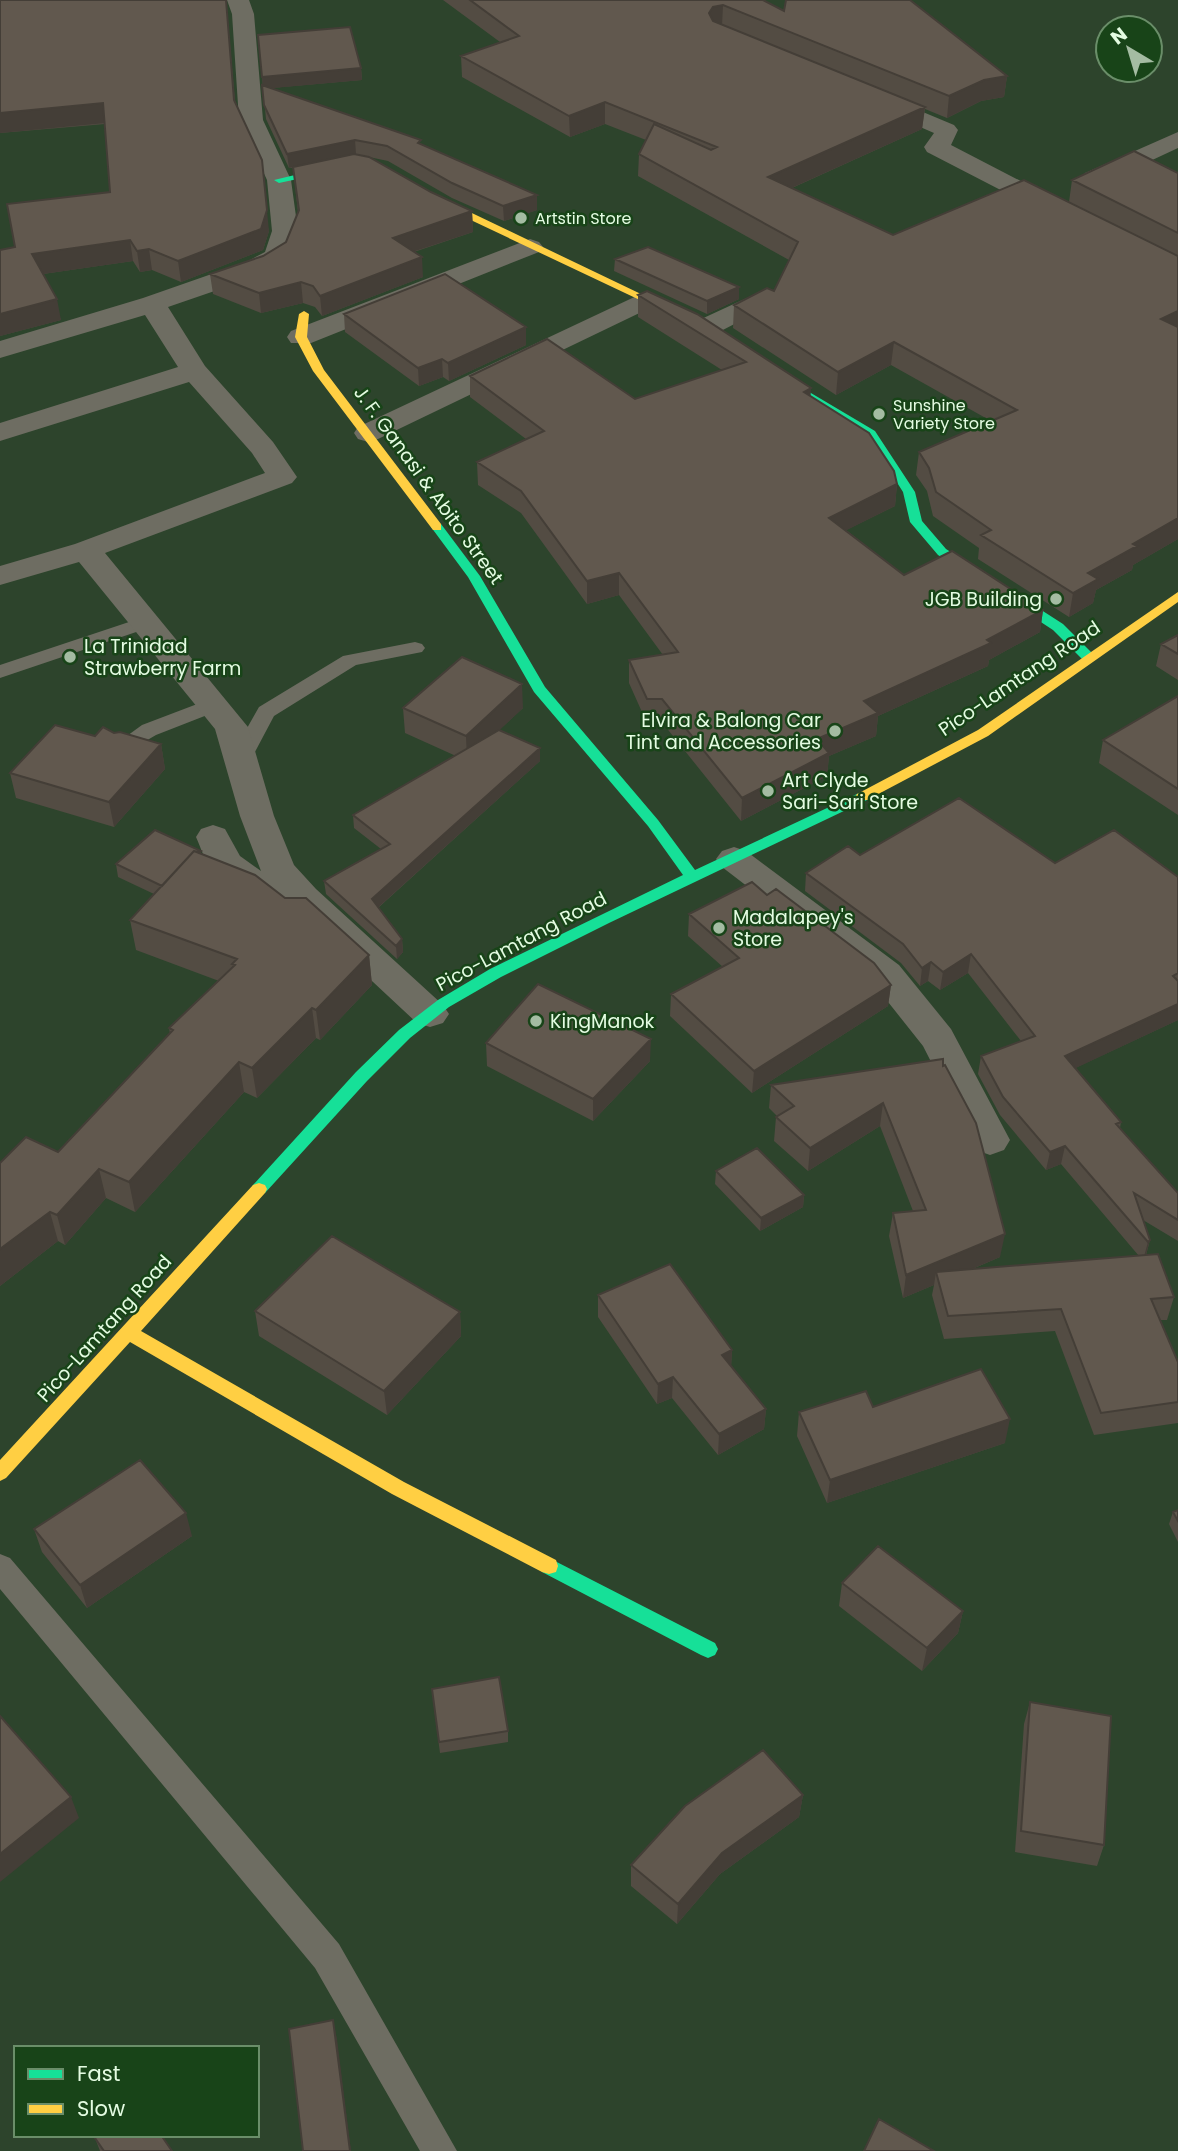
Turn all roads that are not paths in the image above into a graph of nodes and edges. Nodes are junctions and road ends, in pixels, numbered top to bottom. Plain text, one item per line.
1 (238, 0) edge
2 (851, 89) edge
3 (1178, 139) edge
4 (367, 166) edge
5 (279, 180) junction
6 (410, 187) edge
7 (1043, 202) junction
8 (1075, 219) edge
9 (530, 247) junction
10 (766, 297) edge
11 (645, 300) junction
12 (152, 304) junction
13 (302, 325) joint
14 (713, 331) joint
15 (0, 350) edge
16 (194, 371) junction
17 (774, 373) edge
18 (0, 432) edge
19 (368, 433) junction
20 (86, 550) junction
21 (0, 576) edge
22 (1178, 596) edge
23 (147, 622) junction
24 (415, 648) dead end
25 (1088, 657) junction
26 (0, 672) edge
27 (213, 705) junction
28 (120, 749) edge
29 (240, 760) junction
30 (214, 837) dead end
31 (734, 859) junction
32 (691, 875) junction
33 (350, 941) junction
34 (430, 1014) junction
35 (990, 1140) dead end
36 (130, 1333) junction
37 (0, 1473) edge
38 (0, 1567) edge
39 (708, 1649) dead end
40 (439, 2151) edge

1 - 5 street
2 - 7 street
3 - 7 street
4 - 5 street
5 - 12 street
6 - 9 street
7 - 8 street
9 - 11 street
9 - 13 street
10 - 14 street
11 - 14 street
11 - 19 street
12 - 15 street
12 - 16 street
13 - 19 street, J. F. Ganasi & Abito Street
16 - 18 street
16 - 20 street
17 - 25 street
19 - 32 street, J. F. Ganasi & Abito Street
20 - 21 street
20 - 23 street
22 - 25 street, Pico-Lamtang Road
23 - 26 lane
23 - 27 street
24 - 29 lane
25 - 31 street, Pico-Lamtang Road
27 - 28 lane
27 - 29 street
29 - 33 street
30 - 33 street
31 - 32 street, Pico-Lamtang Road
31 - 35 street
32 - 34 street, Pico-Lamtang Road
33 - 34 street
34 - 36 street, Pico-Lamtang Road
36 - 37 street, Pico-Lamtang Road
36 - 39 street
38 - 40 lane

